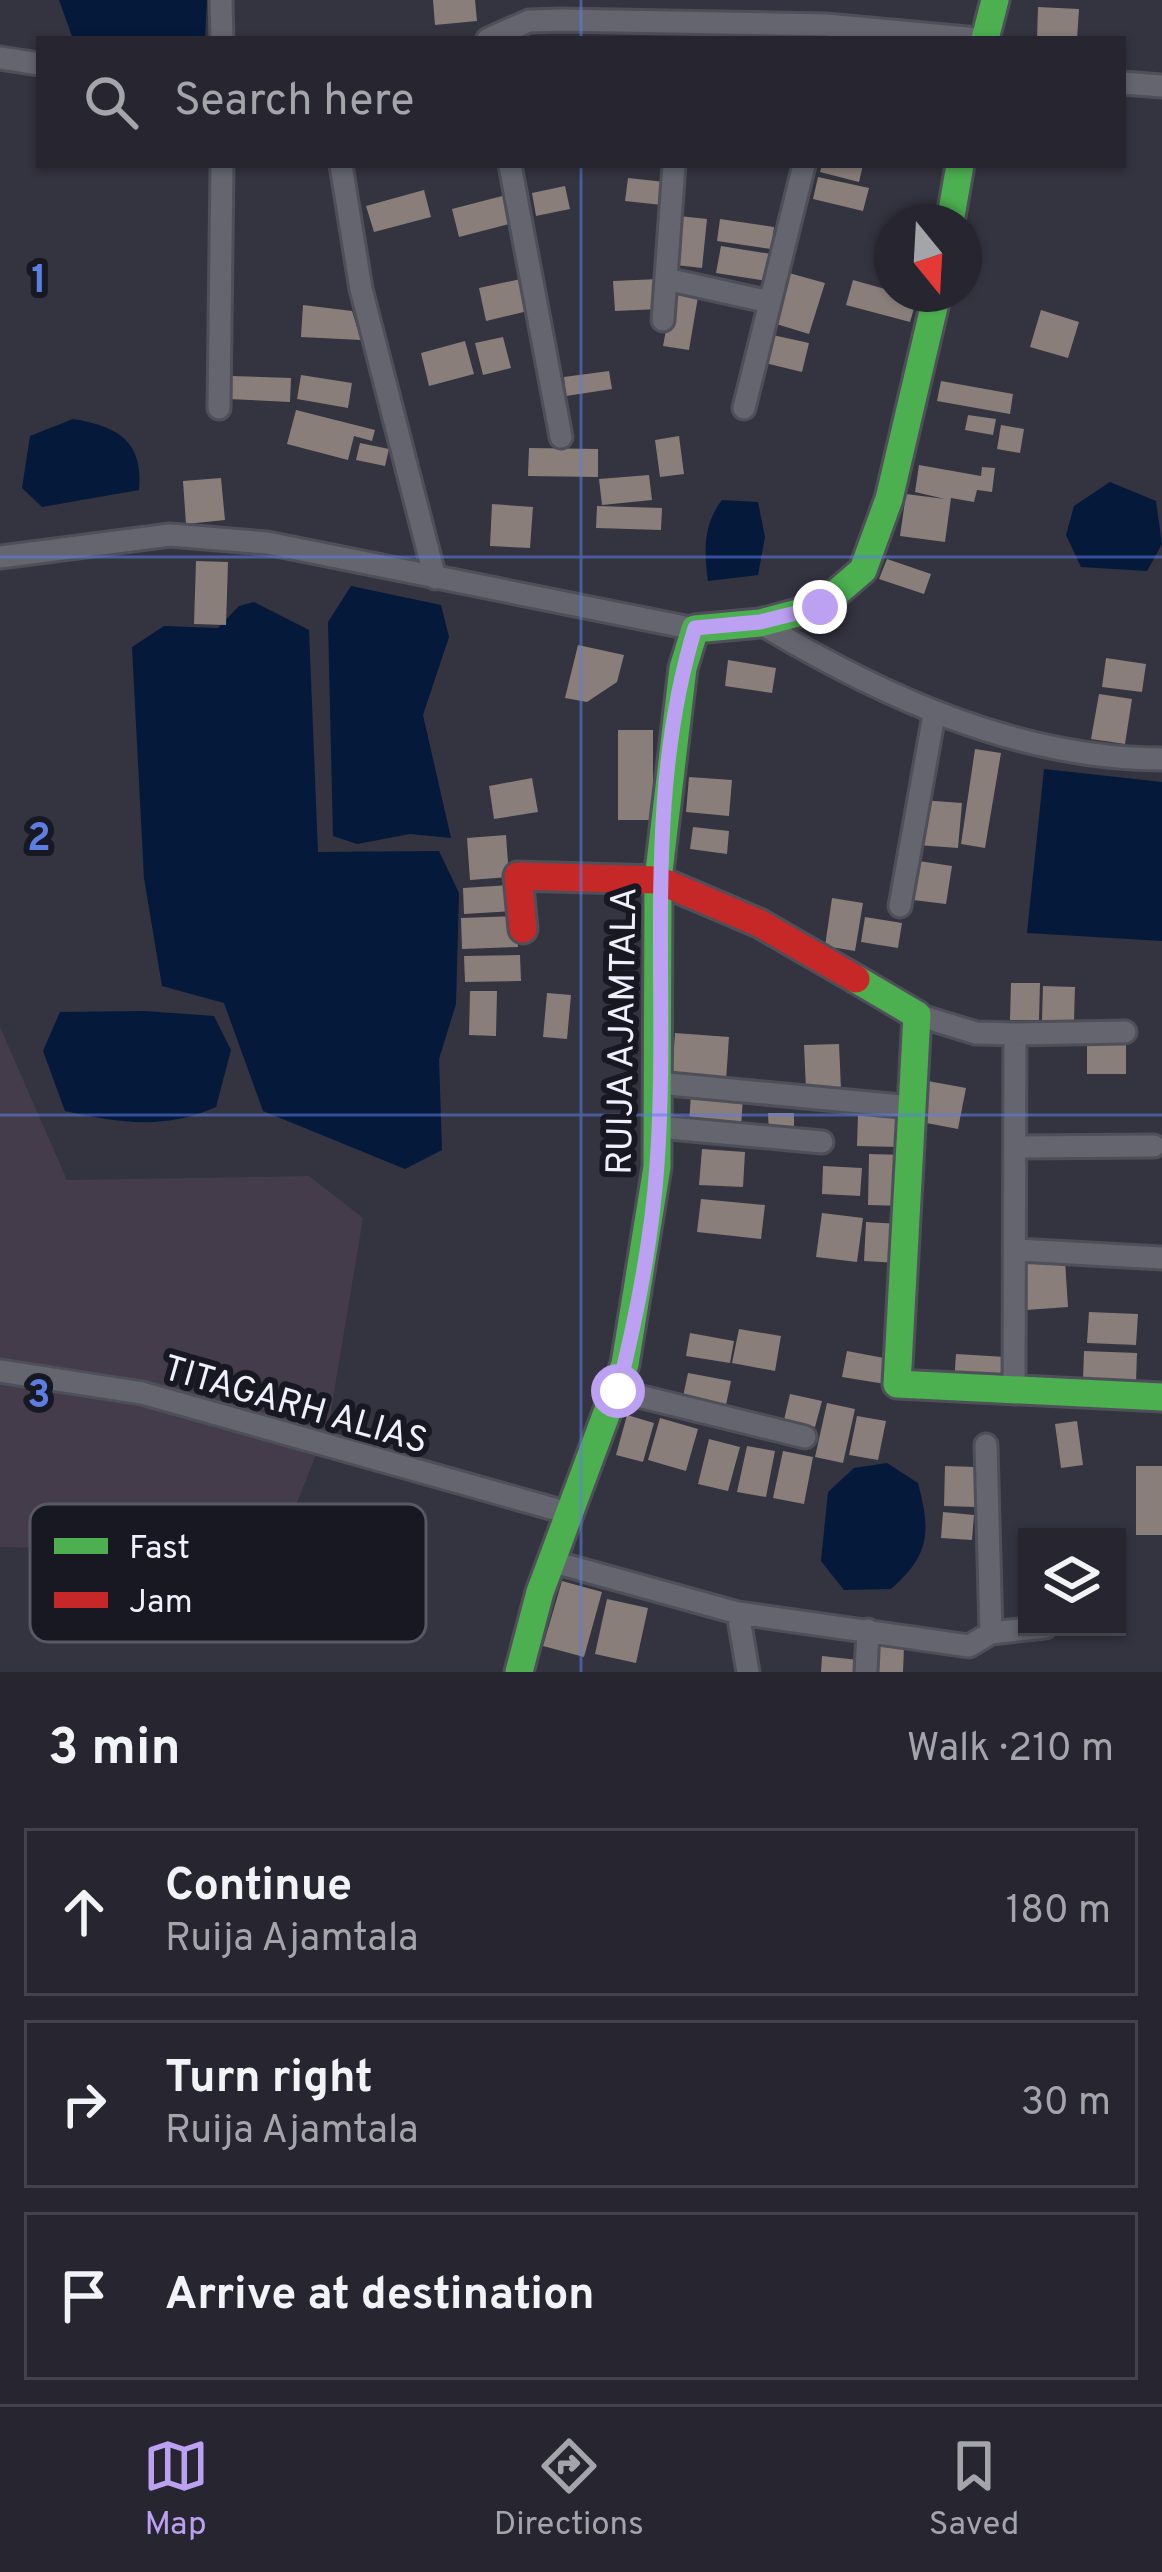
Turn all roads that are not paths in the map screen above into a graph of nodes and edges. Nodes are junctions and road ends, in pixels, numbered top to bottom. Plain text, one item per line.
1 (221, 0) edge
2 (995, 0) edge
3 (529, 10) edge
4 (684, 32) edge
5 (836, 33) edge
6 (222, 36) edge
7 (492, 36) edge
8 (909, 36) edge
9 (983, 36) edge
10 (0, 58) edge
11 (36, 64) edge
12 (1126, 83) edge
13 (1162, 86) edge
14 (222, 168) edge
15 (341, 168) edge
16 (511, 168) edge
17 (674, 168) edge
18 (803, 168) edge
19 (959, 168) edge
20 (953, 204) edge
21 (666, 279) junction
22 (770, 302) junction
23 (933, 312) edge
24 (663, 320) dead end
25 (743, 408) dead end
26 (219, 409) dead end
27 (561, 437) dead end
28 (0, 557) edge
29 (435, 578) junction
30 (760, 622) junction
31 (695, 628) junction
32 (934, 715) junction
33 (1162, 759) edge
34 (658, 880) junction
35 (900, 906) dead end
36 (523, 929) dead end
37 (917, 1015) junction
38 (1125, 1032) dead end
39 (1015, 1034) junction
40 (658, 1083) junction
41 (912, 1107) junction
42 (658, 1126) junction
43 (822, 1142) dead end
44 (1016, 1147) junction
45 (1154, 1147) dead end
46 (1018, 1250) junction
47 (1162, 1258) edge
48 (0, 1371) edge
49 (618, 1391) junction
50 (1014, 1393) junction
51 (1162, 1396) edge
52 (805, 1437) dead end
53 (986, 1445) dead end
54 (572, 1514) junction
55 (554, 1562) junction
56 (737, 1613) junction
57 (868, 1630) junction
58 (1018, 1630) edge
59 (992, 1633) junction
60 (519, 1672) edge
61 (748, 1672) edge
62 (866, 1672) edge

1 - 6 street
2 - 9 street
3 - 4 street
3 - 7 street
4 - 5 street
5 - 8 street
10 - 11 street
12 - 13 street
14 - 26 street
15 - 29 street
16 - 27 street
17 - 21 street
18 - 22 street
19 - 20 street
21 - 22 street
21 - 24 street
22 - 25 street
23 - 30 street
28 - 29 street
29 - 31 street
30 - 31 street
30 - 32 street
31 - 34 street, RUIJA AJAMTALA
32 - 33 street
32 - 35 street
34 - 36 street
34 - 37 street
34 - 40 street, RUIJA AJAMTALA
37 - 39 street
37 - 41 street
38 - 39 street
39 - 44 street
40 - 41 street
40 - 42 street, RUIJA AJAMTALA
41 - 50 street
42 - 43 street
42 - 49 street, RUIJA AJAMTALA
44 - 45 street
44 - 46 street
46 - 47 street
46 - 50 street
48 - 54 street, TITAGARH ALIAS
49 - 52 street
49 - 54 street, RUIJA AJAMTALA
50 - 51 street
53 - 59 street
54 - 55 street, RUIJA AJAMTALA
55 - 56 street
55 - 60 street, RUIJA AJAMTALA
56 - 57 street
56 - 61 street
57 - 59 street
57 - 62 street
58 - 59 street

